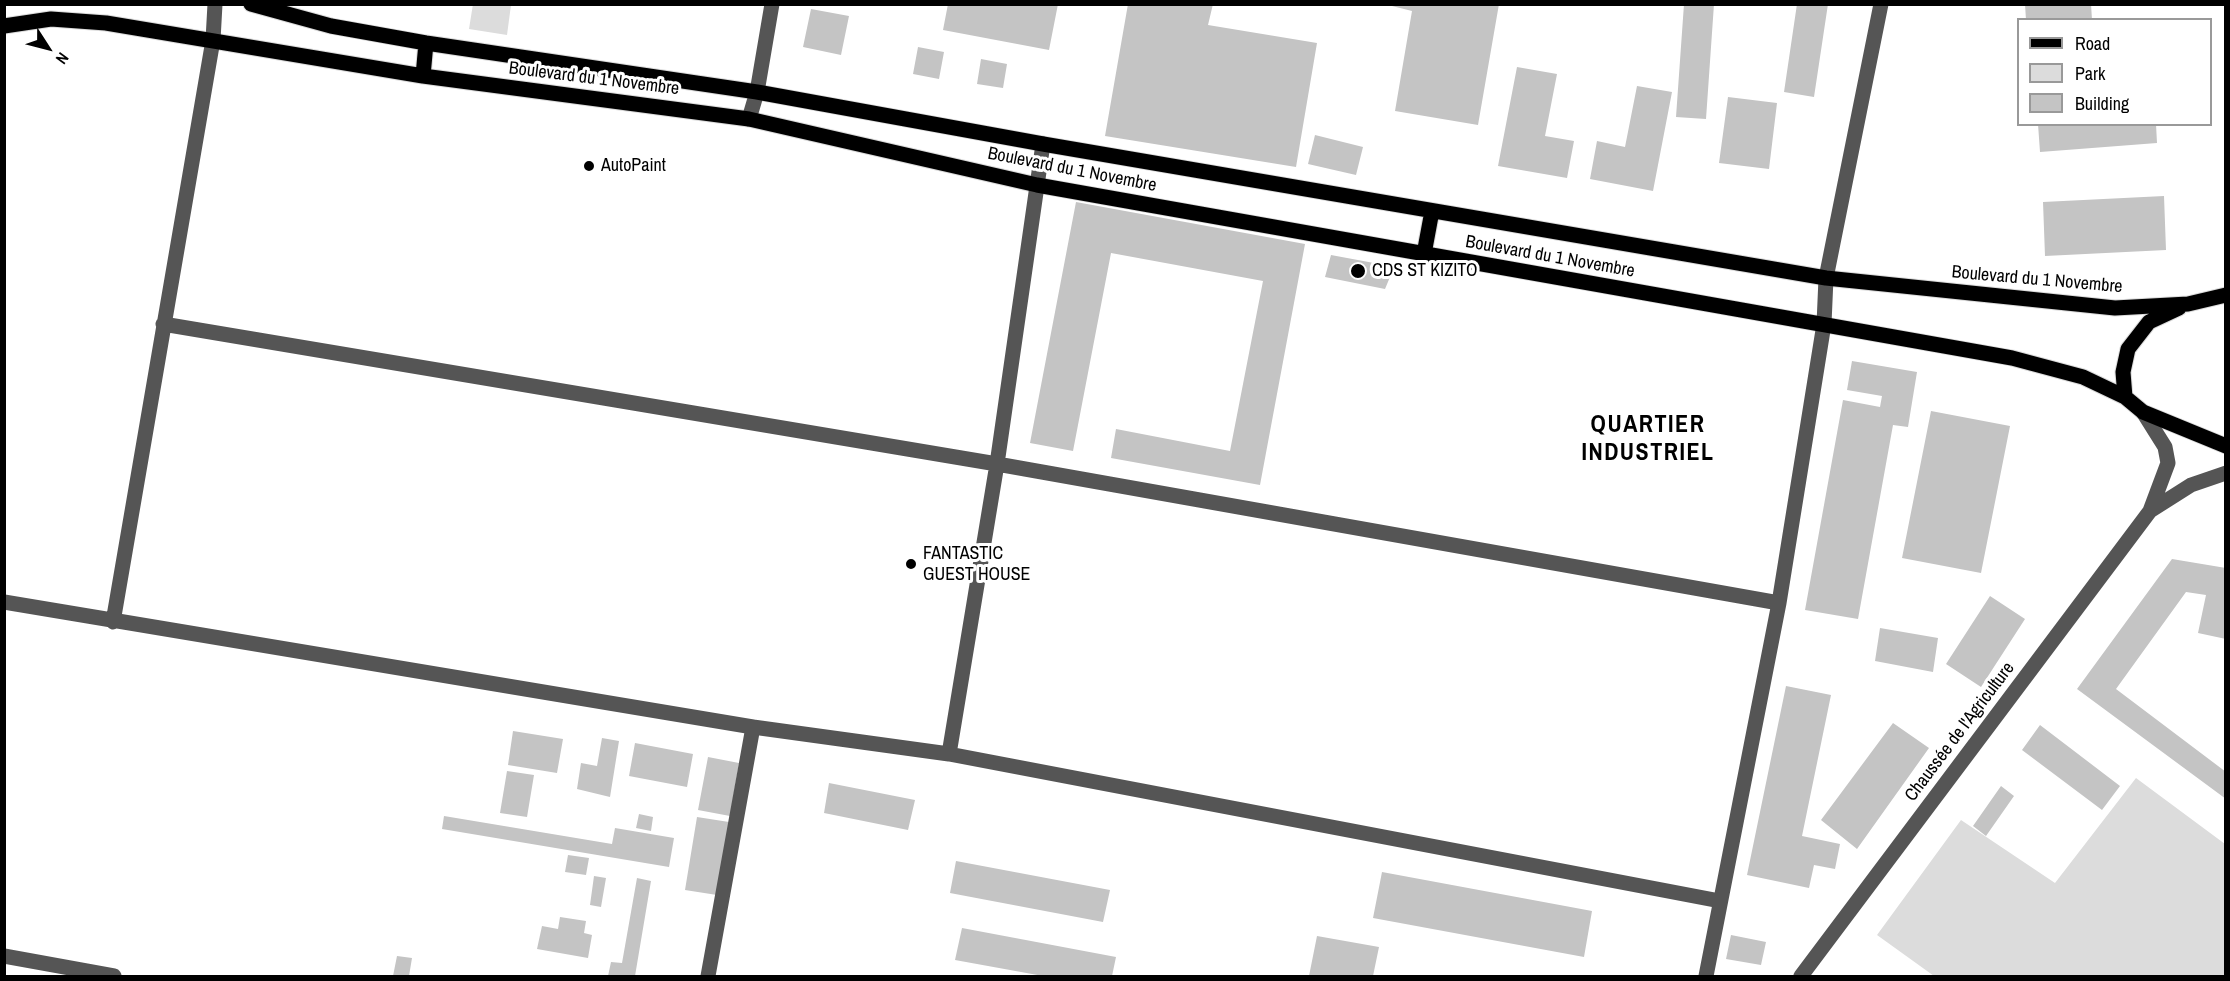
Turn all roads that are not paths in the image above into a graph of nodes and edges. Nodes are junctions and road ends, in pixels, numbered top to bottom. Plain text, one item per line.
1 (215, 4) edge
2 (251, 4) edge
3 (772, 4) edge
4 (1881, 4) edge
5 (7, 27) edge
6 (213, 40) junction
7 (426, 43) junction
8 (423, 76) junction
9 (757, 92) junction
10 (749, 118) junction
11 (1043, 144) junction
12 (1037, 185) junction
13 (1432, 211) junction
14 (1424, 254) junction
15 (1826, 278) junction
16 (2226, 295) edge
17 (2188, 304) junction
18 (163, 324) junction
19 (1824, 324) junction
20 (2125, 397) junction
21 (2143, 412) junction
22 (2226, 446) edge
23 (997, 464) junction
24 (2226, 473) edge
25 (2151, 512) junction
26 (4, 602) edge
27 (1779, 603) junction
28 (113, 622) junction
29 (753, 727) junction
30 (949, 754) junction
31 (1720, 901) junction
32 (4, 956) edge
33 (114, 976) edge
34 (708, 976) edge
35 (1706, 976) edge
36 (1802, 976) edge

1 - 6 street
2 - 7 main road, Boulevard du 1 Novembre
3 - 9 street
4 - 15 street
5 - 6 main road, Boulevard du 1 Novembre
6 - 8 main road, Boulevard du 1 Novembre
6 - 18 street
7 - 8 main road
7 - 9 main road, Boulevard du 1 Novembre
8 - 10 main road, Boulevard du 1 Novembre
9 - 10 street
9 - 11 main road, Boulevard du 1 Novembre
10 - 12 main road, Boulevard du 1 Novembre
11 - 12 street
11 - 13 main road, Boulevard du 1 Novembre
12 - 14 main road, Boulevard du 1 Novembre
12 - 23 street
13 - 14 main road
13 - 15 main road, Boulevard du 1 Novembre
14 - 19 main road, Boulevard du 1 Novembre
15 - 17 main road, Boulevard du 1 Novembre
15 - 19 street
16 - 17 main road, Boulevard du 1 Novembre
17 - 20 main road, Boulevard du 1 Novembre
18 - 23 street
18 - 28 street
19 - 20 main road, Boulevard du 1 Novembre
19 - 27 street
20 - 21 main road, Boulevard du 1 Novembre
21 - 22 main road, Boulevard du 1 Novembre
21 - 25 street, Chaussée de l'Agriculture
23 - 27 street
23 - 30 street
24 - 25 street, Chaussée de l'Agriculture
25 - 36 street, Chaussée de l'Agriculture
26 - 28 street
27 - 31 street
28 - 29 street
29 - 30 street
29 - 34 street
30 - 31 street
31 - 35 street
32 - 33 street

